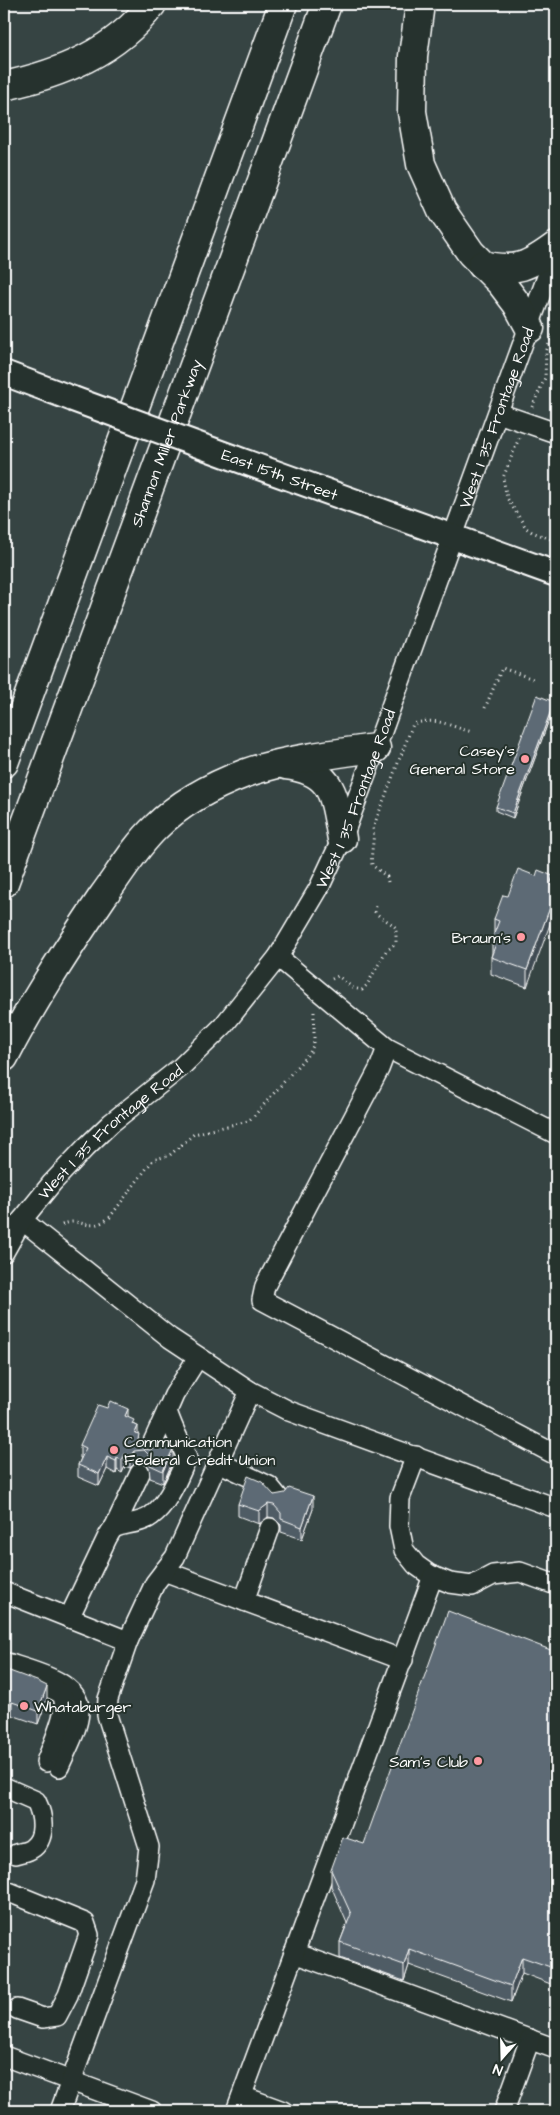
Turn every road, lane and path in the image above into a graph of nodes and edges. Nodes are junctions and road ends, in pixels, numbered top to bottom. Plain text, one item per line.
1 (152, 4) edge
2 (283, 4) edge
3 (327, 4) edge
4 (420, 4) edge
5 (7, 85) edge
6 (556, 246) edge
7 (556, 252) edge
8 (482, 265) junction
9 (556, 326) edge
10 (530, 328) junction
11 (4, 372) edge
12 (533, 405) dead end
13 (498, 413) junction
14 (556, 433) edge
15 (520, 436) dead end
16 (453, 535) junction
17 (556, 541) edge
18 (556, 574) edge
19 (533, 679) dead end
20 (485, 708) dead end
21 (473, 732) dead end
22 (376, 748) junction
23 (4, 763) edge
24 (280, 764) junction
25 (342, 839) junction
26 (388, 882) dead end
27 (4, 883) edge
28 (376, 906) dead end
29 (278, 957) junction
30 (331, 981) dead end
31 (316, 1004) dead end
32 (386, 1048) junction
33 (4, 1057) edge
34 (556, 1134) edge
35 (22, 1220) junction
36 (62, 1225) dead end
37 (4, 1252) edge
38 (198, 1357) junction
39 (250, 1391) junction
40 (167, 1411) junction
41 (149, 1451) edge
42 (556, 1455) edge
43 (416, 1456) junction
44 (218, 1462) junction
45 (140, 1473) dead end
46 (278, 1497) edge
47 (556, 1508) edge
48 (114, 1528) junction
49 (270, 1528) dead end
50 (164, 1572) junction
51 (433, 1576) junction
52 (556, 1585) edge
53 (4, 1592) edge
54 (244, 1601) junction
55 (69, 1618) junction
56 (128, 1641) junction
57 (403, 1660) junction
58 (4, 1662) edge
59 (4, 1672) edge
60 (4, 1787) edge
61 (16, 1854) dead end
62 (4, 1890) edge
63 (294, 1953) junction
64 (17, 2009) dead end
65 (530, 2039) junction
66 (556, 2049) edge
67 (4, 2056) edge
68 (70, 2081) junction
69 (239, 2104) edge
70 (60, 2111) edge
71 (152, 2111) edge
72 (283, 2111) edge
73 (504, 2111) edge

1 - 5 highway
2 - 23 highway
3 - 27 highway, Shannon Miller Parkway
4 - 8 highway
6 - 8 highway
7 - 10 street, West I 35 Frontage Road
8 - 10 highway
9 - 12 path
10 - 13 street, West I 35 Frontage Road
11 - 16 main road, East 15th Street, bridge
13 - 14 street
13 - 16 street, West I 35 Frontage Road
15 - 17 path
16 - 18 main road, East 15th Street
16 - 22 street, West I 35 Frontage Road
19 - 20 path
21 - 26 path, West I 35 Frontage Road
22 - 24 highway
22 - 25 street, West I 35 Frontage Road
24 - 25 highway
24 - 33 highway
25 - 29 street, West I 35 Frontage Road
28 - 30 path
29 - 32 street
29 - 35 street, West I 35 Frontage Road
31 - 36 path
32 - 34 street
32 - 42 street
35 - 37 street, West I 35 Frontage Road
35 - 38 street
38 - 39 street
38 - 40 street
39 - 43 street
39 - 44 street
40 - 41 street
40 - 48 street
43 - 47 street
43 - 51 street
44 - 46 street
44 - 50 street
45 - 48 street
48 - 55 street
49 - 54 street
50 - 54 street
50 - 56 street
51 - 52 street
51 - 57 street
53 - 55 street
54 - 57 street
55 - 56 street
56 - 68 street
57 - 63 street
58 - 59 street
60 - 61 street
62 - 64 street
63 - 65 street
63 - 69 street
65 - 66 street
65 - 73 street
67 - 68 street
68 - 70 street
68 - 71 street
69 - 72 street

